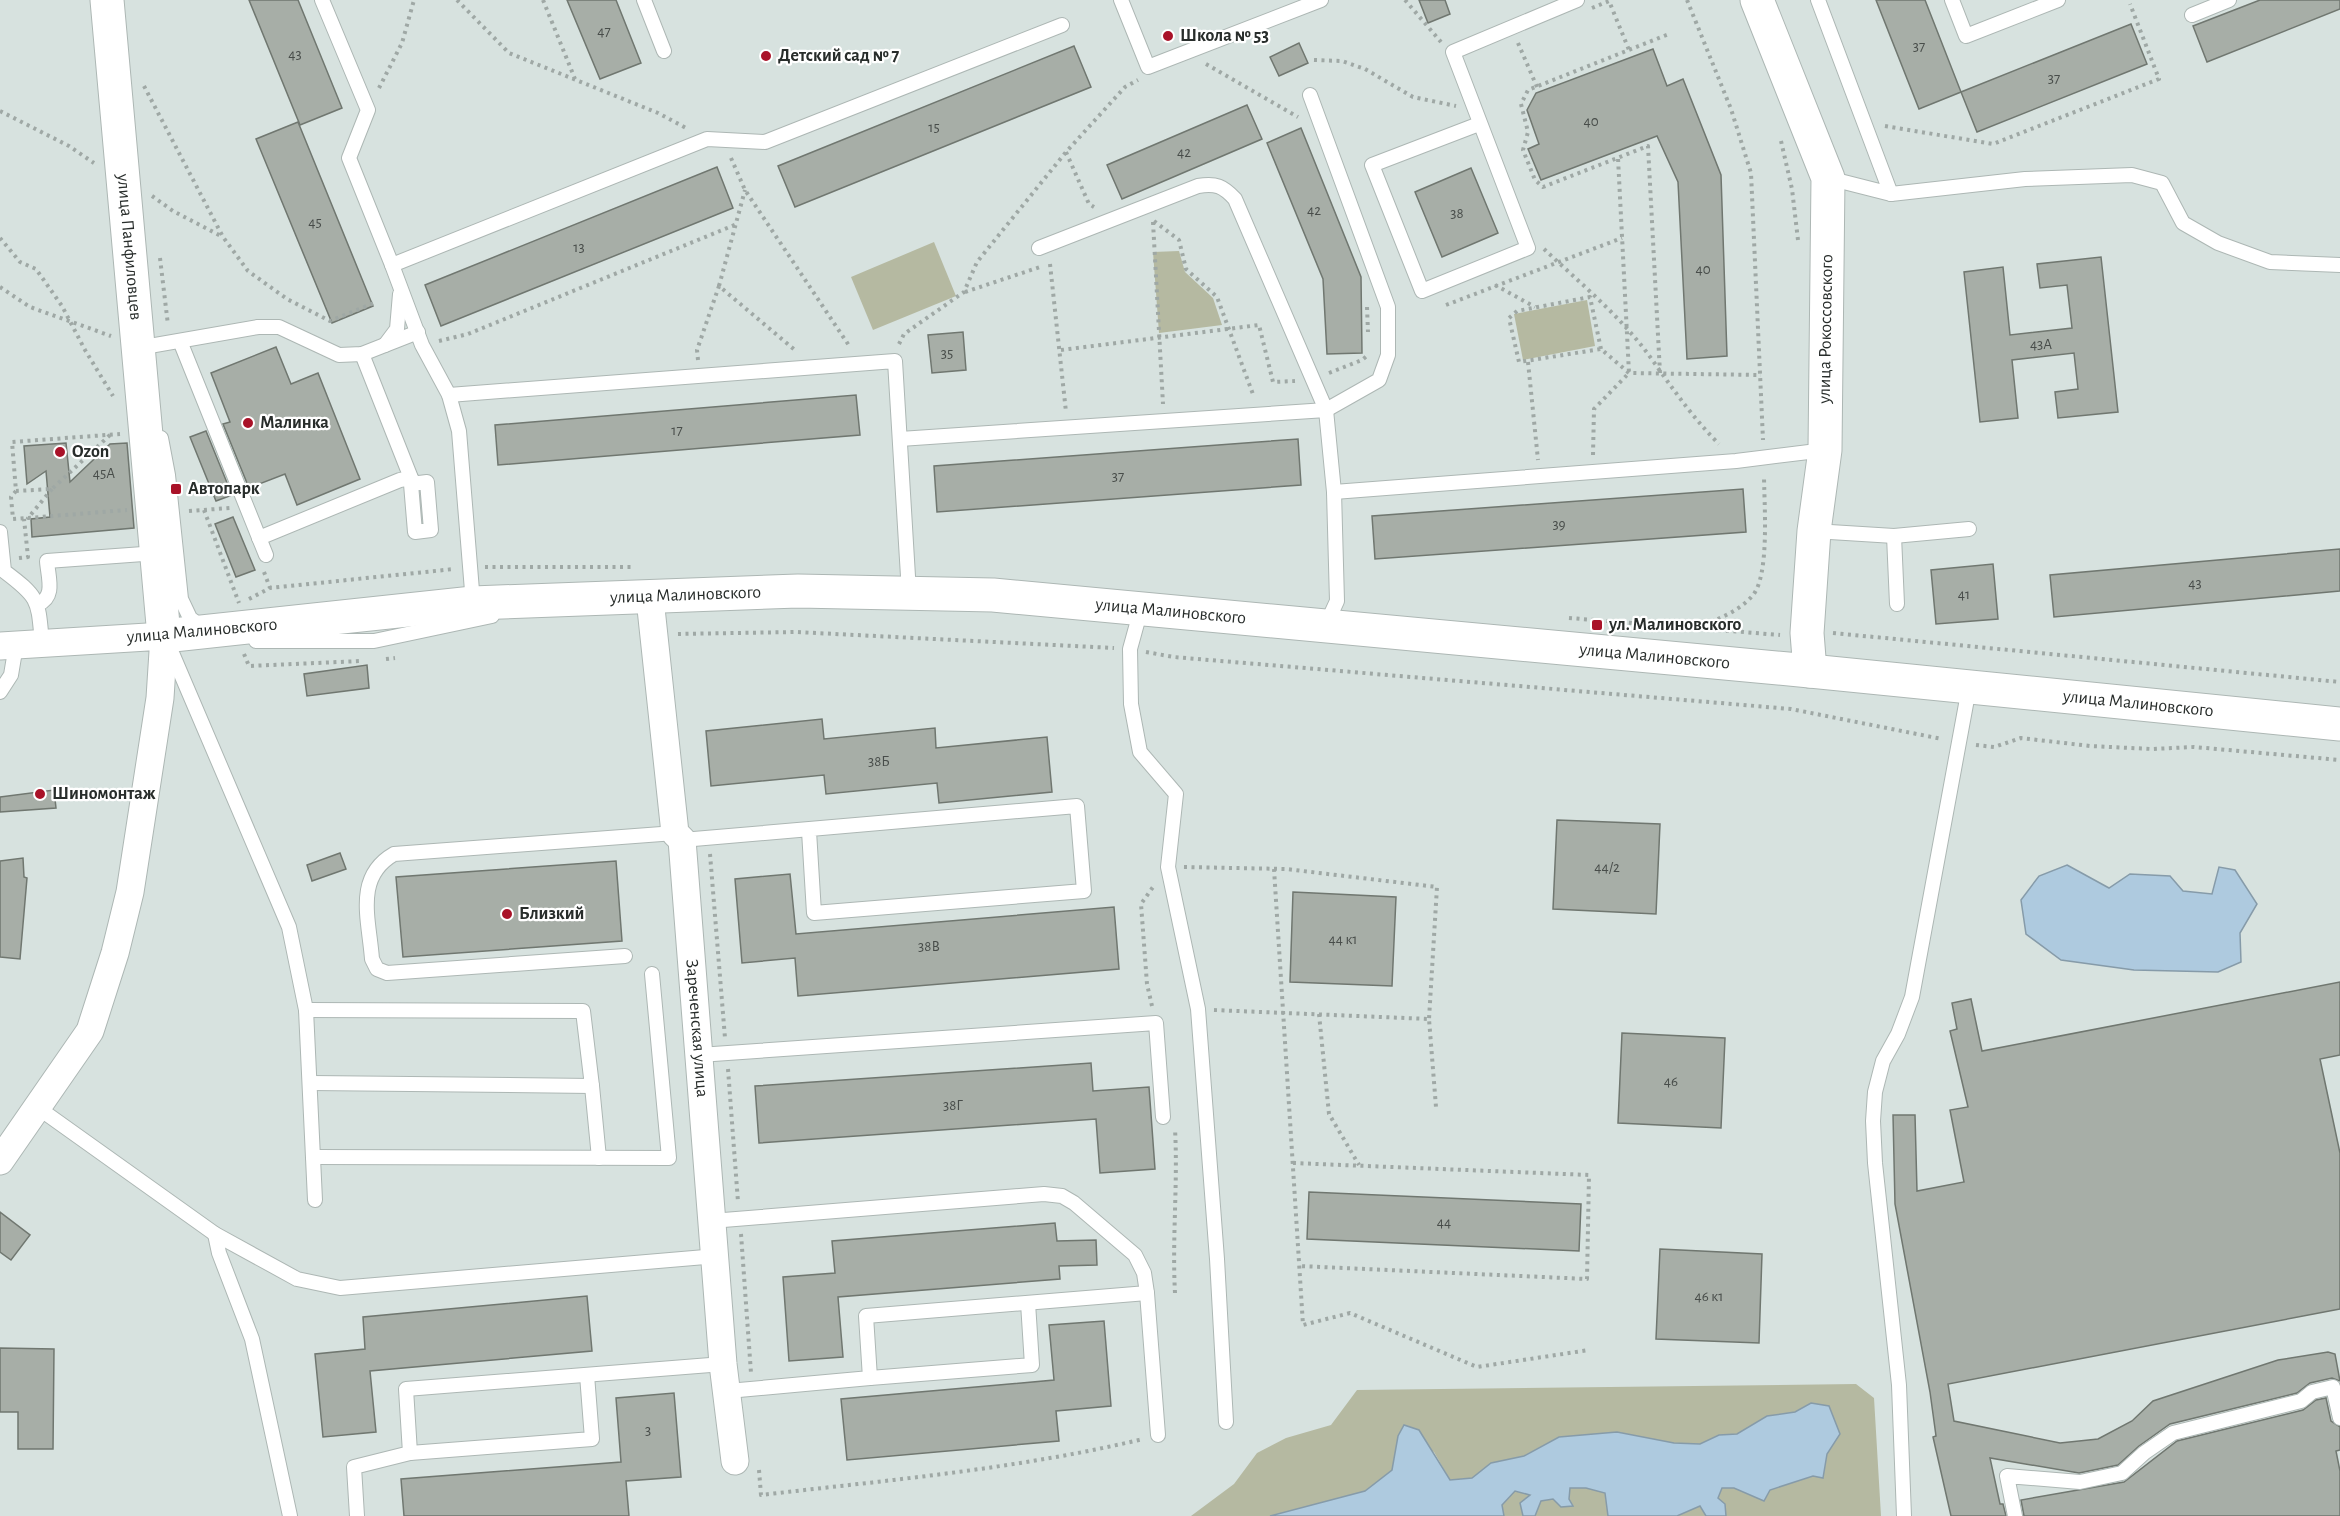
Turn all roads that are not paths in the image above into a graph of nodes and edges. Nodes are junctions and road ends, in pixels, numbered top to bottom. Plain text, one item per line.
1 (107, 0) edge
2 (322, 0) edge
3 (644, 0) edge
4 (1121, 0) edge
5 (1320, 0) edge
6 (1577, 0) edge
7 (1757, 0) edge
8 (1818, 0) edge
9 (1952, 0) edge
10 (2058, 0) edge
11 (2229, 0) edge
12 (2192, 15) dead end
13 (1062, 25) dead end
14 (664, 51) dead end
15 (1310, 95) dead end
16 (1479, 124) junction
17 (1828, 178) junction
18 (1891, 194) junction
19 (1039, 248) dead end
20 (392, 265) junction
21 (2340, 265) edge
22 (400, 287) junction
23 (420, 338) junction
24 (175, 342) junction
25 (385, 345) junction
26 (140, 348) junction
27 (362, 354) junction
28 (449, 395) junction
29 (1326, 410) junction
30 (900, 439) junction
31 (1825, 450) junction
32 (1334, 492) junction
33 (1969, 529) dead end
34 (1814, 531) junction
35 (0, 532) edge
36 (1894, 536) junction
37 (259, 538) junction
38 (157, 553) junction
39 (264, 562) road end
40 (909, 593) junction
41 (650, 598) junction
42 (562, 601) junction
43 (38, 603) junction
44 (473, 603) junction
45 (1897, 604) dead end
46 (1142, 609) junction
47 (1326, 627) junction
48 (207, 631) junction
49 (164, 636) junction
50 (42, 643) junction
51 (8, 646) edge
52 (1810, 670) junction
53 (1969, 688) junction
54 (0, 692) edge
55 (2340, 724) edge
56 (809, 831) junction
57 (678, 837) junction
58 (625, 956) dead end
59 (652, 974) dead end
60 (306, 1010) junction
61 (699, 1055) junction
62 (311, 1083) junction
63 (592, 1086) junction
64 (37, 1107) junction
65 (1163, 1117) dead end
66 (313, 1157) junction
67 (599, 1158) junction
68 (0, 1161) edge
69 (315, 1200) dead end
70 (711, 1221) junction
71 (215, 1234) junction
72 (717, 1256) junction
73 (1147, 1293) junction
74 (1028, 1303) junction
75 (723, 1364) junction
76 (587, 1375) junction
77 (870, 1378) junction
78 (728, 1391) junction
79 (2340, 1418) edge
80 (1226, 1422) dead end
81 (1158, 1435) road end
82 (410, 1453) junction
83 (735, 1461) dead end
84 (290, 1516) edge
85 (357, 1516) edge
86 (1904, 1516) edge
87 (2015, 1516) edge

1 - 26 street, улица Панфиловцев
2 - 20 lane
3 - 14 lane
4 - 5 lane
6 - 16 lane
7 - 17 street, улица Рокоссовского
8 - 18 lane
9 - 10 lane
11 - 12 lane
13 - 20 lane
15 - 29 lane
16 - 16 lane
17 - 18 lane
17 - 31 street, улица Рокоссовского
18 - 21 lane
19 - 29 lane
20 - 22 lane
22 - 23 lane
22 - 25 lane
23 - 25 lane
23 - 28 lane
24 - 26 lane
24 - 27 lane
24 - 37 lane
25 - 27 lane
26 - 38 street, улица Панфиловцев
26 - 48 lane
27 - 37 lane
28 - 30 lane
28 - 44 lane
29 - 30 lane
29 - 32 lane
30 - 40 lane
31 - 32 lane
31 - 34 street, улица Рокоссовского
32 - 47 lane
33 - 36 lane
34 - 36 lane
34 - 52 street, улица Рокоссовского
35 - 43 lane
36 - 45 lane
37 - 39 lane
38 - 43 lane
38 - 49 street
40 - 41 street, улица Малиновского
40 - 46 street, улица Малиновского
41 - 42 street, улица Малиновского
41 - 57 street, Зареченская улица
42 - 44 street, улица Малиновского
42 - 48 lane
43 - 50 lane
44 - 48 street, улица Малиновского
46 - 47 street, улица Малиновского
46 - 80 lane
47 - 52 street, улица Малиновского
48 - 49 street, улица Малиновского
49 - 50 street, улица Малиновского
49 - 60 lane
49 - 64 street
50 - 51 street, улица Малиновского
51 - 54 lane
52 - 53 street, улица Малиновского
53 - 55 street, улица Малиновского
53 - 86 lane
56 - 56 lane
56 - 57 lane
57 - 58 lane
57 - 61 street, Зареченская улица
59 - 67 lane
60 - 62 lane
60 - 63 lane
61 - 65 lane
61 - 70 street, Зареченская улица
62 - 63 lane
62 - 66 lane
63 - 67 lane
64 - 68 street
64 - 71 lane
66 - 67 lane
66 - 69 lane
70 - 72 street, Зареченская улица
70 - 73 lane
71 - 72 lane
71 - 84 lane
72 - 75 street, Зареченская улица
73 - 74 lane
73 - 81 lane
74 - 77 lane
74 - 77 lane
75 - 76 lane
75 - 78 street, Зареченская улица
76 - 82 lane
76 - 82 lane
77 - 78 lane
78 - 83 street, Зареченская улица
79 - 87 lane
82 - 85 lane

